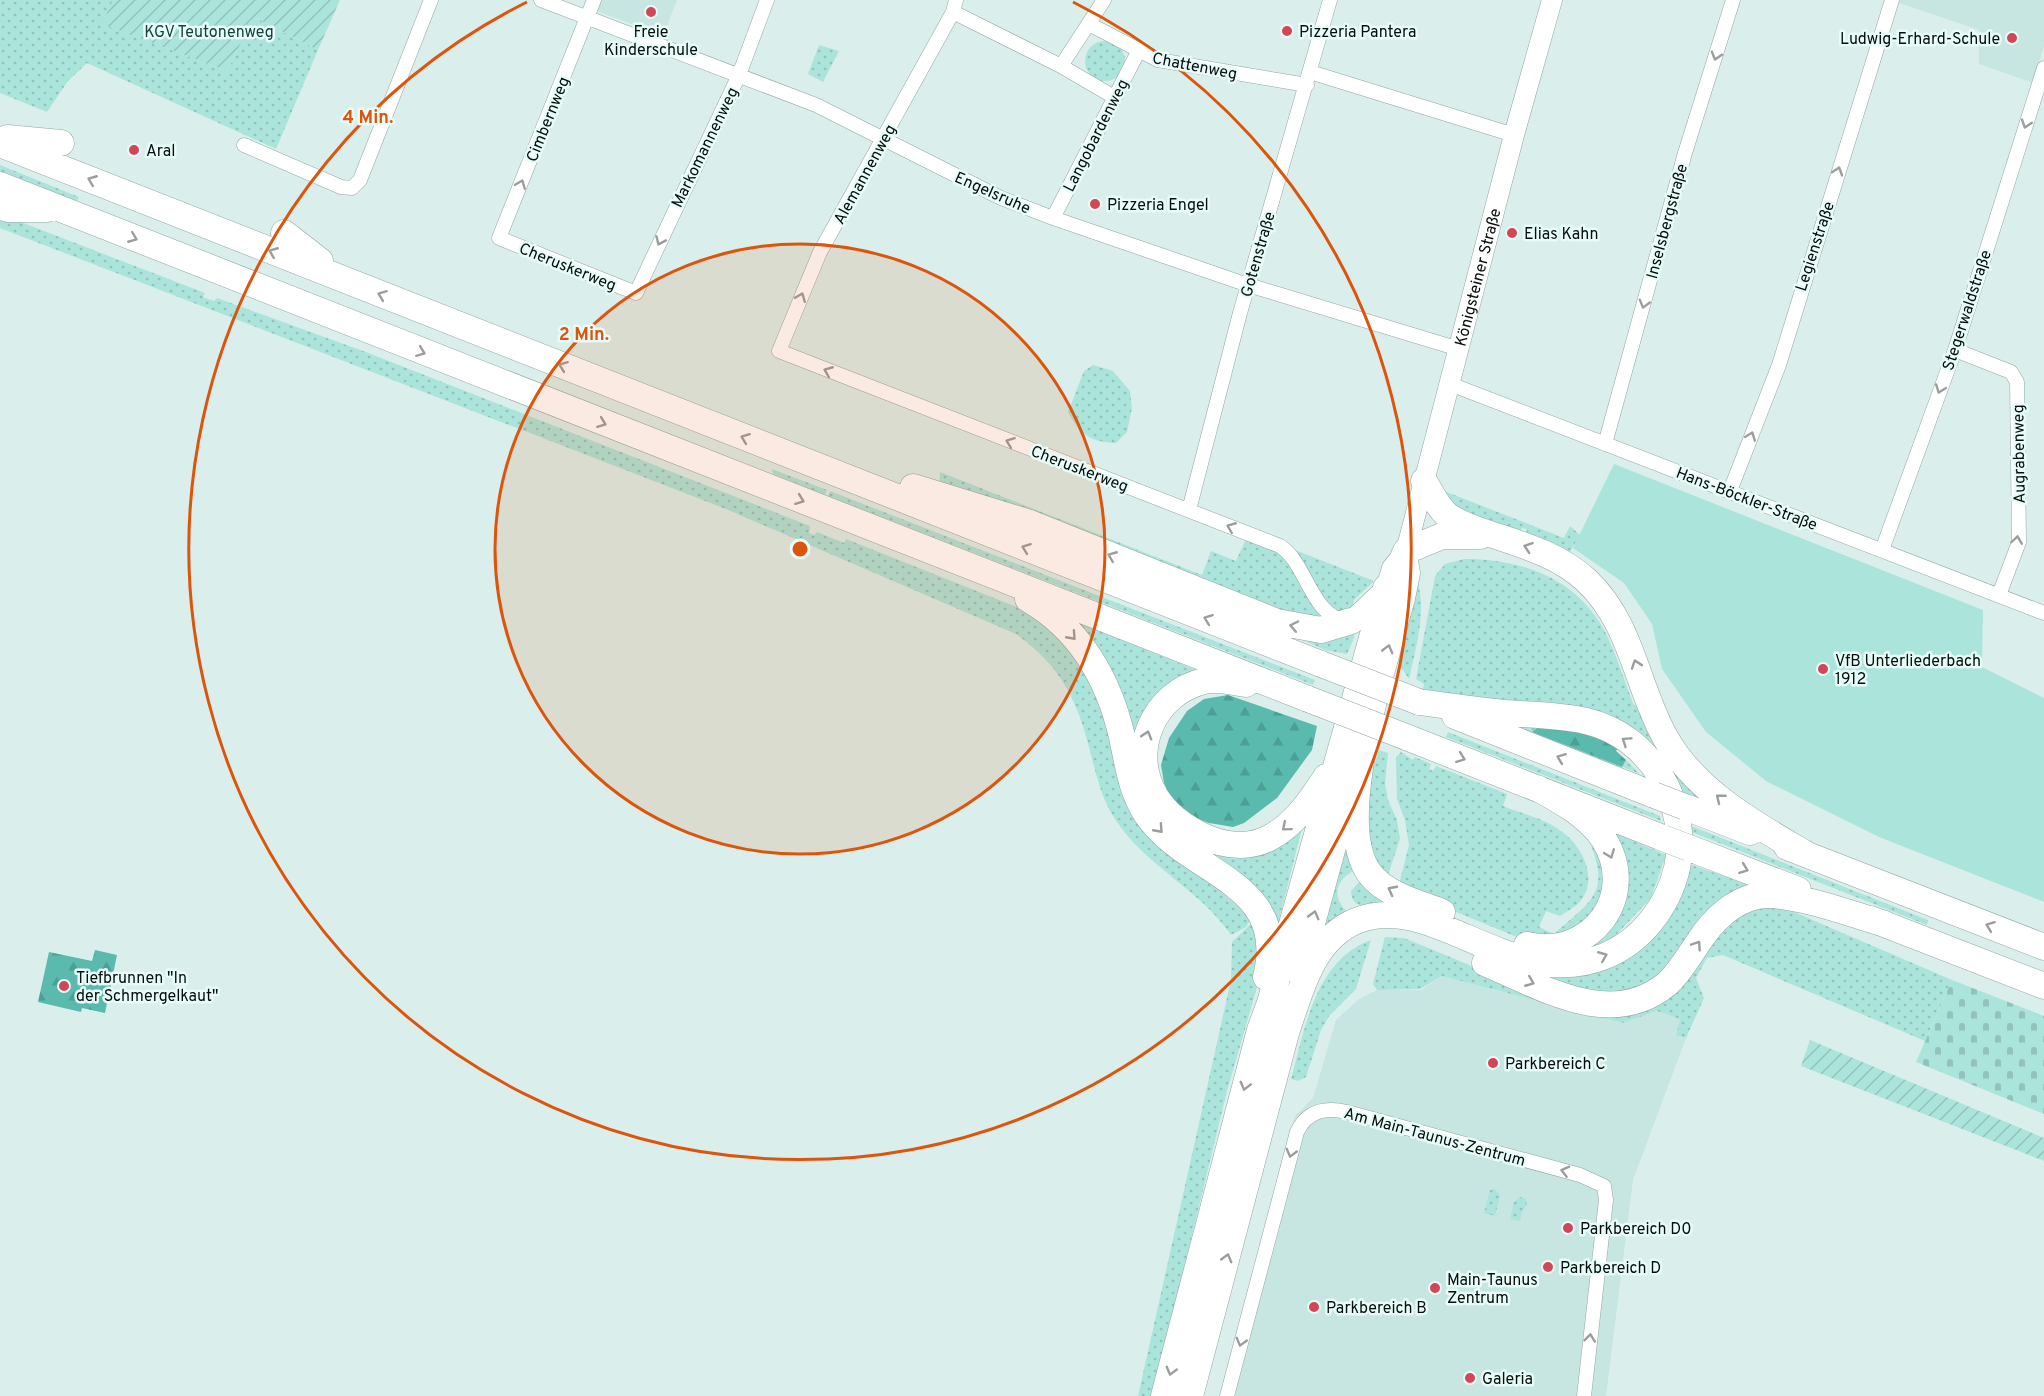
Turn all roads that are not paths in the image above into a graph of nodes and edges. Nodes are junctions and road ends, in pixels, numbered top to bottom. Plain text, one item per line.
1 (431, 0) edge
2 (541, 0) edge
3 (594, 0) edge
4 (767, 0) edge
5 (1104, 0) edge
6 (1330, 0) edge
7 (1733, 0) edge
8 (1892, 0) edge
9 (1548, 4) edge
10 (954, 6) edge
11 (587, 18) junction
12 (1089, 24) junction
13 (1138, 52) junction
14 (1061, 66) junction
15 (2044, 68) edge
16 (739, 75) junction
17 (1309, 79) junction
18 (1114, 98) junction
19 (1514, 135) junction
20 (0, 138) edge
21 (883, 140) junction
22 (61, 143) dead end
23 (0, 144) edge
24 (244, 145) dead end
25 (0, 185) edge
26 (0, 206) edge
27 (59, 209) junction
28 (1053, 218) junction
29 (284, 233) dead end
30 (499, 238) joint
31 (347, 281) junction
32 (1248, 285) junction
33 (636, 293) joint
34 (1460, 349) junction
35 (1955, 350) junction
36 (779, 351) joint
37 (1450, 384) junction
38 (1605, 444) junction
39 (799, 459) junction
40 (1424, 481) junction
41 (1730, 491) junction
42 (1189, 510) junction
43 (1501, 538) junction
44 (1882, 550) junction
45 (1405, 553) junction
46 (973, 568) junction
47 (1386, 588) junction
48 (1999, 595) junction
49 (2044, 613) edge
50 (1351, 621) junction
51 (1308, 699) junction
52 (1419, 702) junction
53 (1363, 747) junction
54 (1335, 765) junction
55 (1537, 788) junction
56 (1804, 853) junction
57 (1885, 924) junction
58 (2044, 947) edge
59 (2044, 986) edge
60 (1260, 1030) junction
61 (1286, 1033) junction
62 (1270, 1101) junction
63 (1164, 1396) edge
64 (1190, 1396) edge
65 (1227, 1396) edge
66 (1584, 1396) edge

1 - 24 street
2 - 11 street, Engelsruhe
3 - 11 street, Cimbernweg
4 - 16 street, Markomannenweg
5 - 12 street
6 - 17 street, Gotenstraße
7 -> 38 street, Inselsbergstraße
41 -> 8 street, Legienstraße
9 - 19 main road, Königsteiner Straße
10 - 14 street
10 - 21 street, Alemannenweg
11 - 16 street, Engelsruhe
30 -> 11 street, Cimbernweg
12 - 13 street, Chattenweg
12 - 14 street
13 - 17 street, Chattenweg
13 - 18 street, Langobardenweg
14 - 18 street
15 -> 35 street, Stegerwaldstraße
16 - 21 street, Engelsruhe
16 -> 33 street, Markomannenweg
17 - 19 street, Chattenweg
17 - 32 street, Gotenstraße
18 - 28 street, Langobardenweg
19 - 34 main road, Königsteiner Straße
20 - 22 highway
21 - 28 street, Engelsruhe
36 -> 21 street, Alemannenweg
31 -> 23 highway
25 - 27 highway
26 - 27 highway
27 -> 46 highway
28 - 32 street, Engelsruhe
29 - 31 highway
30 - 33 street, Cheruskerweg
39 -> 31 highway
32 - 34 street, Engelsruhe
32 - 42 street, Gotenstraße
34 - 37 main road, Königsteiner Straße
35 -> 44 street, Stegerwaldstraße
48 -> 35 street, Augrabenweg
42 -> 36 street, Cheruskerweg
37 - 38 street, Hans-Böckler-Straße
37 - 40 main road, Königsteiner Straße
38 - 41 street, Hans-Böckler-Straße
50 -> 39 highway
52 -> 39 highway, bridge
40 - 43 highway
40 - 45 main road, Königsteiner Straße
41 - 44 street, Hans-Böckler-Straße
50 -> 42 street, Cheruskerweg
43 - 45 highway
56 -> 43 highway
44 - 48 street, Hans-Böckler-Straße
45 - 47 main road, Königsteiner Straße
53 -> 45 highway
46 - 51 highway
46 -> 60 highway
47 - 50 main road
47 - 54 highway
48 - 49 street, Hans-Böckler-Straße
54 -> 51 highway
51 -> 55 highway, bridge
56 -> 52 highway, bridge
61 -> 52 highway
55 -> 53 highway
61 -> 53 highway
54 - 60 highway
55 -> 57 highway, bridge
58 -> 56 highway
57 - 59 highway
62 -> 57 highway
60 -> 63 highway
61 - 62 highway
64 -> 62 highway
66 -> 65 street, Am Main-Taunus-Zentrum

